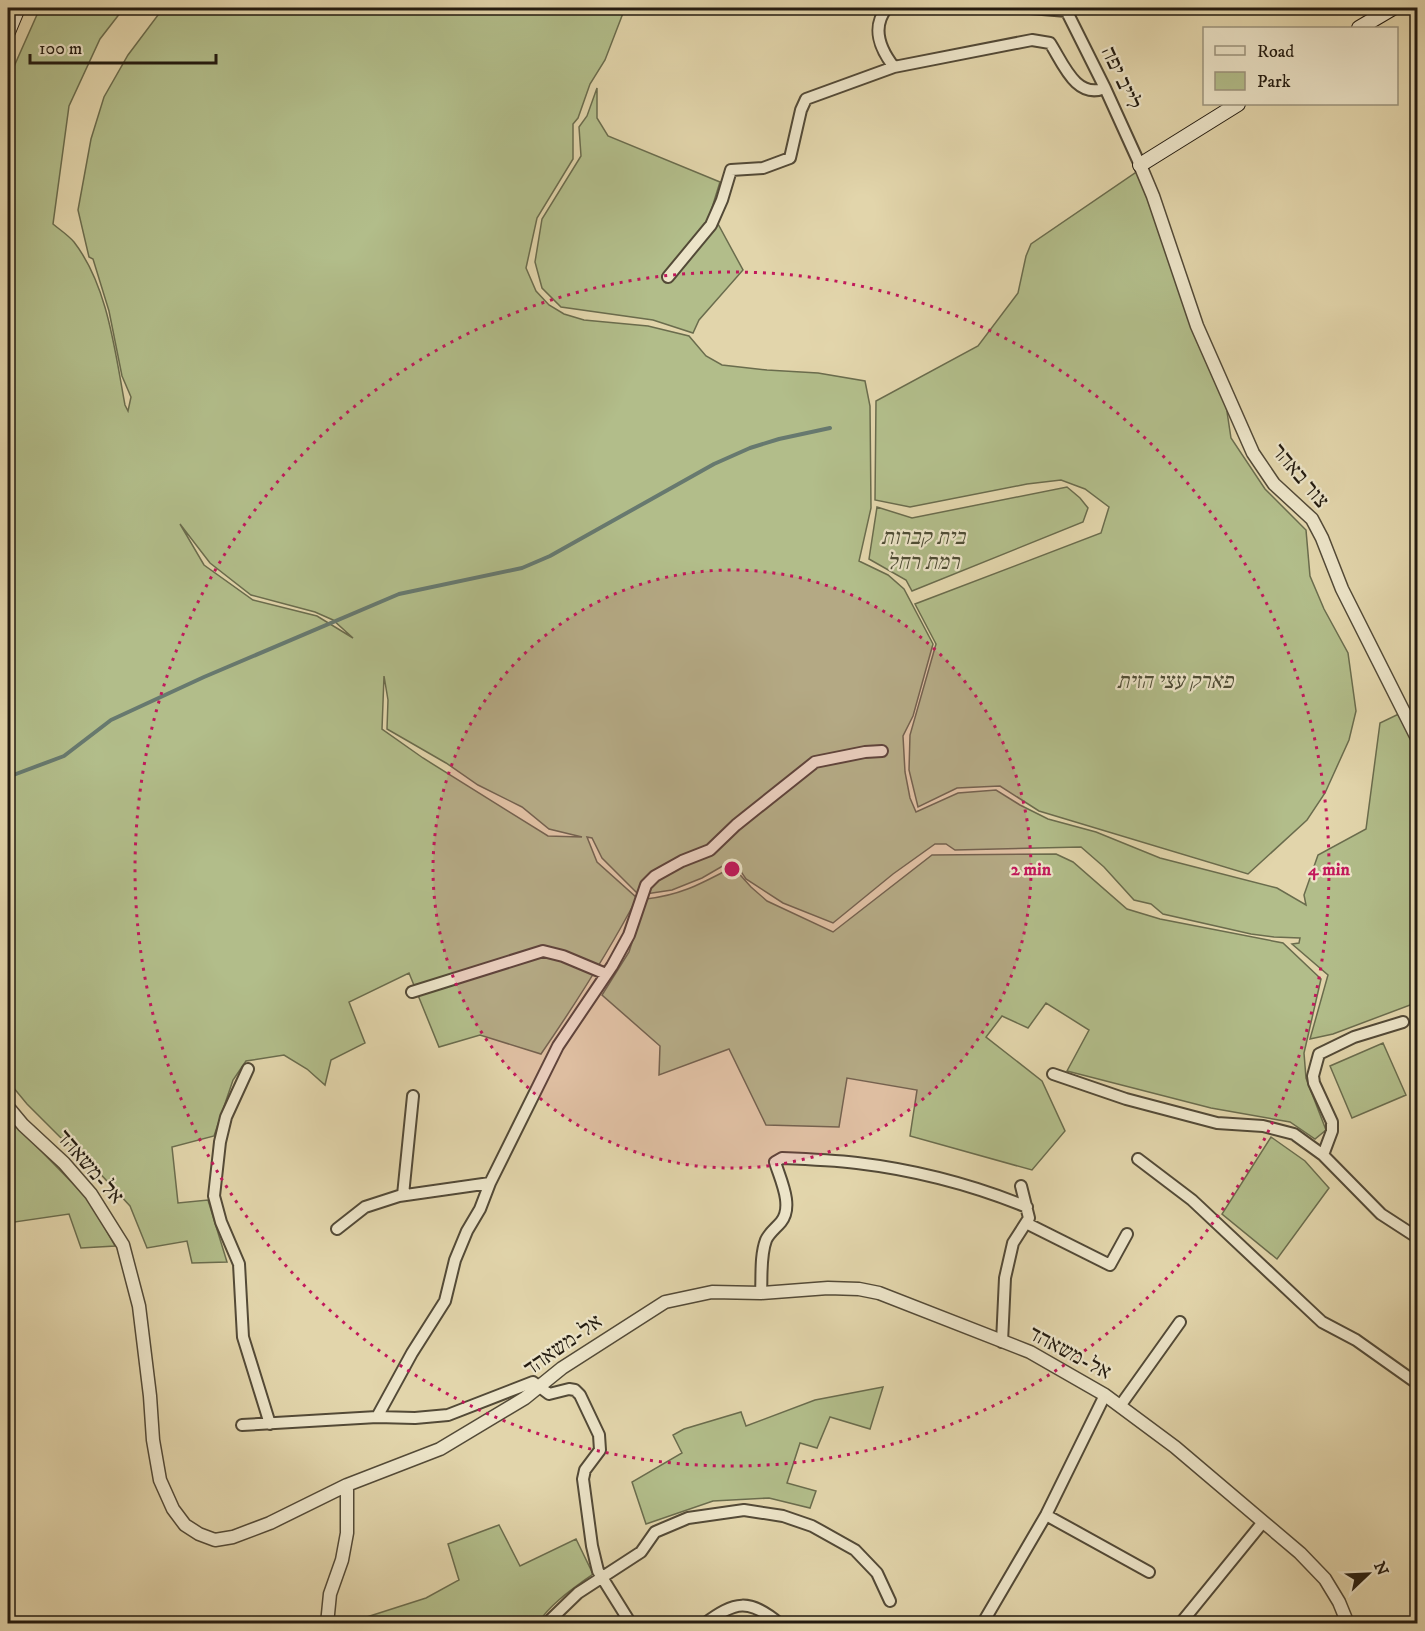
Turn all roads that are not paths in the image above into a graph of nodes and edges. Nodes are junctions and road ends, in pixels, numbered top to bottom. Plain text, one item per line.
1 (18, 8) edge
2 (887, 8) edge
3 (1030, 8) edge
4 (1393, 8) edge
5 (1066, 9) edge
6 (1361, 27) edge
7 (8, 32) edge
8 (894, 67) junction
9 (1105, 87) junction
10 (1236, 105) edge
11 (1140, 165) junction
12 (668, 277) dead end
13 (1418, 740) edge
14 (882, 751) dead end
15 (606, 974) junction
16 (412, 992) dead end
17 (1403, 1022) dead end
18 (248, 1069) dead end
19 (1053, 1074) dead end
20 (413, 1096) dead end
21 (8, 1107) edge
22 (1323, 1155) junction
23 (1138, 1159) dead end
24 (490, 1183) junction
25 (1021, 1186) dead end
26 (403, 1195) junction
27 (1028, 1207) junction
28 (1026, 1223) junction
29 (337, 1229) dead end
30 (1127, 1234) dead end
31 (1418, 1238) edge
32 (761, 1293) junction
33 (1180, 1322) dead end
34 (1002, 1342) junction
35 (1418, 1384) edge
36 (539, 1385) junction
37 (1105, 1395) junction
38 (1120, 1406) junction
39 (377, 1417) junction
40 (270, 1424) junction
41 (242, 1425) dead end
42 (347, 1485) junction
43 (1046, 1515) junction
44 (1263, 1522) junction
45 (1149, 1572) dead end
46 (602, 1578) junction
47 (890, 1601) dead end
48 (984, 1621) dead end
49 (327, 1623) edge
50 (546, 1623) edge
51 (631, 1623) edge
52 (704, 1623) edge
53 (780, 1623) edge
54 (1180, 1623) edge
55 (1348, 1623) edge

1 - 7 main road
2 - 8 street
3 - 5 street
4 - 6 main road
5 - 9 street, לייב יפה
8 - 9 street
8 - 12 street
9 - 11 street, לייב יפה
10 - 11 main road
11 - 13 street, צור באהר
14 - 15 street
15 - 16 street
15 - 24 street
17 - 22 street
18 - 40 street
19 - 22 street
20 - 26 street
21 - 42 street, אל-משאהד
22 - 31 street
23 - 35 street
24 - 26 street
24 - 39 street
25 - 27 street
26 - 29 street
27 - 28 street
27 - 32 street
28 - 30 street
28 - 34 street
32 - 34 street, אל-משאהד
32 - 36 street, אל-משאהד
33 - 38 street
34 - 37 street, אל-משאהד
36 - 39 street
36 - 42 street, אל-משאהד
36 - 46 street
37 - 38 street, אל-משאהד
37 - 43 street
38 - 44 street, אל-משאהד
39 - 40 street
40 - 41 street
42 - 49 street
43 - 45 street
43 - 48 street
44 - 54 street
44 - 55 street, אל-משאהד
46 - 47 street
46 - 50 street
46 - 51 street
52 - 53 street

